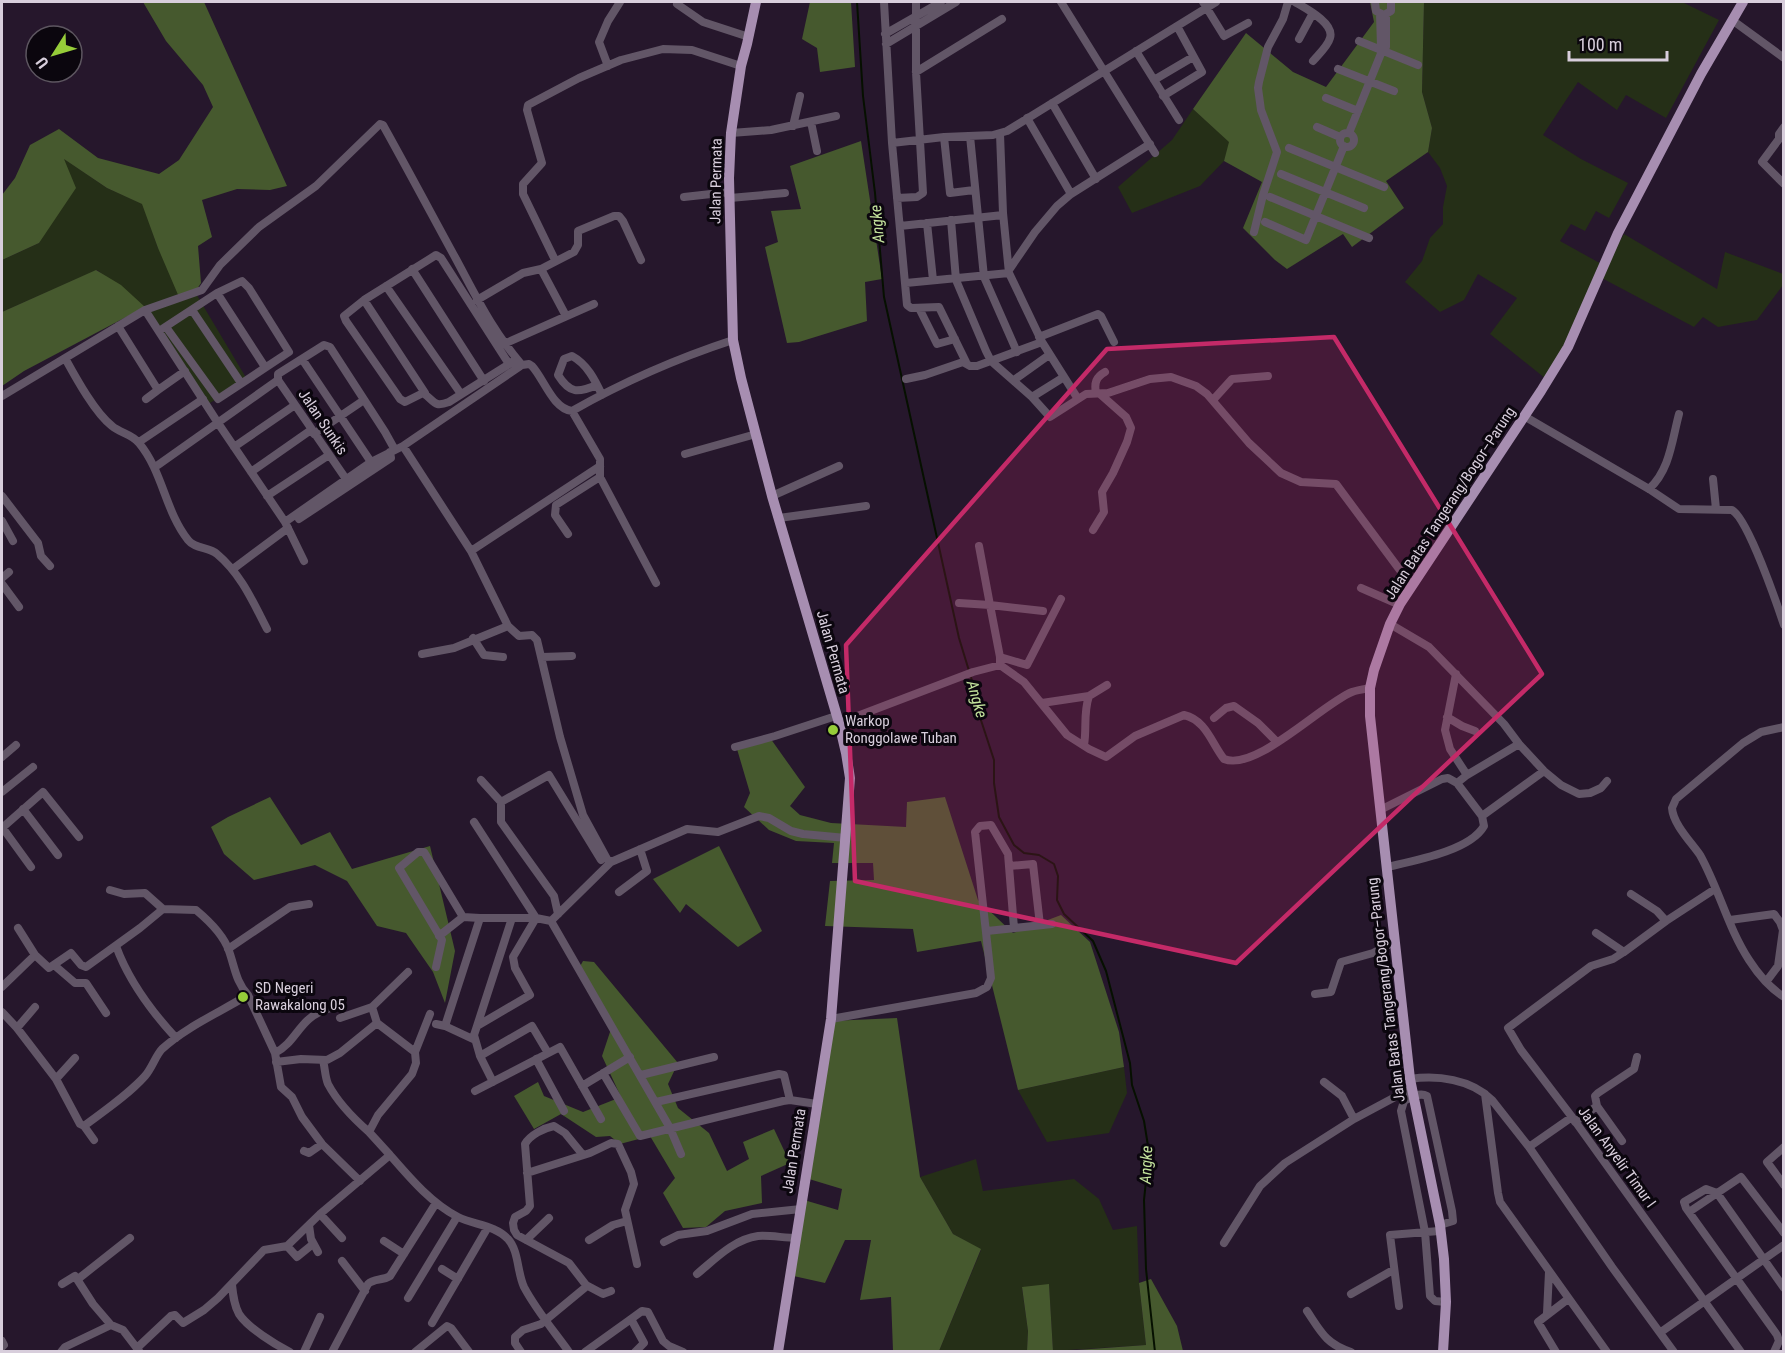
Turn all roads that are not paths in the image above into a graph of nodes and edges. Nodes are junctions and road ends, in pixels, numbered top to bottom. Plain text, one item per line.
1 (620, 2) edge
2 (756, 2) edge
3 (884, 2) edge
4 (916, 2) edge
5 (941, 2) edge
6 (956, 2) edge
7 (1061, 2) edge
8 (1216, 2) edge
9 (1288, 2) edge
10 (1295, 2) edge
11 (1375, 2) edge
12 (1391, 2) edge
13 (1743, 2) edge
14 (677, 4) dead end
15 (1205, 4) edge
16 (1313, 13) junction
17 (1383, 14) junction
18 (916, 16) junction
19 (1002, 19) dead end
20 (1732, 20) junction
21 (1248, 23) dead end
22 (915, 26) junction
23 (1177, 26) junction
24 (885, 34) junction
25 (749, 37) junction
26 (1299, 39) dead end
27 (1359, 41) dead end
28 (886, 44) junction
29 (1136, 51) junction
30 (1382, 51) junction
31 (1193, 57) junction
32 (1784, 58) edge
33 (1313, 61) dead end
34 (1418, 65) dead end
35 (608, 66) junction
36 (741, 66) junction
37 (1338, 69) dead end
38 (1104, 70) junction
39 (916, 72) junction
40 (1154, 80) junction
41 (1370, 82) junction
42 (1394, 92) dead end
43 (800, 96) dead end
44 (1163, 96) junction
45 (1326, 98) dead end
46 (1052, 103) junction
47 (1358, 111) junction
48 (836, 116) dead end
49 (1027, 118) junction
50 (1179, 120) dead end
51 (811, 122) junction
52 (793, 126) junction
53 (1317, 127) dead end
54 (1784, 127) edge
55 (731, 133) junction
56 (1349, 133) junction
57 (1000, 134) junction
58 (970, 136) junction
59 (944, 137) junction
60 (1340, 137) junction
61 (921, 139) junction
62 (892, 142) junction
63 (1344, 146) junction
64 (1289, 148) dead end
65 (817, 151) dead end
66 (1336, 167) junction
67 (1281, 174) dead end
68 (1096, 179) junction
69 (1784, 184) edge
70 (1384, 187) dead end
71 (975, 190) junction
72 (1326, 192) junction
73 (785, 193) dead end
74 (1071, 194) junction
75 (730, 195) junction
76 (684, 197) dead end
77 (1270, 197) dead end
78 (897, 198) junction
79 (1364, 208) dead end
80 (1003, 215) junction
81 (1316, 216) junction
82 (977, 218) junction
83 (951, 220) junction
84 (1264, 222) dead end
85 (927, 223) junction
86 (900, 226) junction
87 (1254, 232) dead end
88 (1369, 238) dead end
89 (640, 260) dead end
90 (555, 261) junction
91 (412, 269) junction
92 (541, 269) junction
93 (1009, 272) junction
94 (984, 276) junction
95 (933, 280) junction
96 (956, 280) junction
97 (906, 283) junction
98 (386, 286) junction
99 (217, 293) junction
100 (364, 300) junction
101 (477, 300) junction
102 (594, 304) dead end
103 (919, 308) junction
104 (146, 310) junction
105 (192, 310) junction
106 (566, 316) junction
107 (118, 326) junction
108 (163, 329) junction
109 (955, 339) junction
110 (734, 340) junction
111 (1040, 340) junction
112 (1114, 342) dead end
113 (504, 344) junction
114 (1017, 352) junction
115 (1049, 355) junction
116 (65, 358) junction
117 (302, 359) junction
118 (991, 361) junction
119 (966, 362) junction
120 (516, 363) junction
121 (265, 367) junction
122 (185, 372) junction
123 (1105, 372) dead end
124 (1268, 376) dead end
125 (1064, 377) junction
126 (906, 379) dead end
127 (278, 380) junction
128 (1014, 380) junction
129 (484, 381) junction
130 (241, 383) junction
131 (597, 385) junction
132 (158, 390) junction
133 (425, 393) junction
134 (1098, 393) junction
135 (461, 394) junction
136 (602, 395) junction
137 (2, 396) edge
138 (1032, 397) junction
139 (146, 399) dead end
140 (203, 399) junction
141 (1078, 399) junction
142 (364, 400) junction
143 (1213, 400) junction
144 (296, 405) junction
145 (573, 411) junction
146 (1679, 414) dead end
147 (1524, 416) junction
148 (339, 417) junction
149 (218, 423) junction
150 (313, 432) junction
151 (756, 434) junction
152 (141, 440) dead end
153 (234, 447) junction
154 (396, 450) junction
155 (685, 454) dead end
156 (329, 455) junction
157 (371, 462) junction
158 (158, 465) dead end
159 (600, 466) junction
160 (839, 466) dead end
161 (250, 471) junction
162 (358, 475) junction
163 (600, 477) junction
164 (346, 479) junction
165 (1713, 479) dead end
166 (1648, 489) junction
167 (2, 496) edge
168 (267, 496) junction
169 (772, 496) junction
170 (866, 506) dead end
171 (1716, 509) junction
172 (779, 518) junction
173 (2, 521) edge
174 (287, 526) junction
175 (1093, 530) dead end
176 (568, 534) dead end
177 (14, 542) dead end
178 (980, 546) dead end
179 (471, 551) junction
180 (304, 561) dead end
181 (50, 566) dead end
182 (233, 569) junction
183 (656, 583) dead end
184 (2, 584) edge
185 (1411, 585) junction
186 (1361, 588) dead end
187 (1061, 598) dead end
188 (959, 603) dead end
189 (990, 605) junction
190 (1400, 605) junction
191 (19, 607) dead end
192 (1043, 611) dead end
193 (1390, 624) junction
194 (1784, 625) edge
195 (508, 626) junction
196 (267, 629) dead end
197 (473, 638) junction
198 (422, 654) dead end
199 (572, 656) dead end
200 (503, 657) dead end
201 (542, 657) junction
202 (1000, 661) junction
203 (1456, 674) junction
204 (1107, 686) dead end
205 (1370, 688) junction
206 (1089, 696) junction
207 (1042, 703) junction
208 (1447, 717) junction
209 (1214, 718) dead end
210 (837, 720) junction
211 (1784, 727) edge
212 (1475, 731) dead end
213 (1277, 742) junction
214 (1520, 744) junction
215 (16, 746) dead end
216 (1084, 746) junction
217 (735, 747) dead end
218 (2, 757) edge
219 (33, 767) dead end
220 (1544, 771) junction
221 (1467, 776) junction
222 (481, 780) dead end
223 (1607, 781) dead end
224 (1457, 783) junction
225 (2, 792) edge
226 (501, 802) junction
227 (23, 809) junction
228 (1380, 810) junction
229 (1482, 816) junction
230 (474, 822) dead end
231 (2, 827) edge
232 (79, 837) dead end
233 (846, 838) junction
234 (640, 849) junction
235 (58, 855) dead end
236 (601, 860) dead end
237 (611, 861) junction
238 (31, 867) dead end
239 (1009, 867) junction
240 (1387, 867) junction
241 (1715, 889) junction
242 (110, 890) dead end
243 (619, 892) dead end
244 (1631, 894) dead end
245 (309, 904) dead end
246 (163, 909) junction
247 (463, 917) junction
248 (555, 917) junction
249 (480, 918) junction
250 (512, 918) junction
251 (536, 918) junction
252 (1730, 920) junction
253 (1666, 921) junction
254 (1052, 924) dead end
255 (1040, 925) junction
256 (18, 928) dead end
257 (1014, 928) junction
258 (987, 932) junction
259 (1596, 933) dead end
260 (439, 936) junction
261 (1394, 942) junction
262 (116, 946) junction
263 (228, 949) junction
264 (1624, 952) junction
265 (35, 955) junction
266 (54, 965) junction
267 (436, 967) dead end
268 (408, 972) dead end
269 (1766, 982) junction
270 (2, 987) edge
271 (1315, 994) dead end
272 (248, 995) junction
273 (1784, 997) edge
274 (35, 1007) dead end
275 (372, 1007) junction
276 (328, 1009) dead end
277 (2, 1012) edge
278 (106, 1013) dead end
279 (430, 1014) dead end
280 (340, 1018) dead end
281 (831, 1019) junction
282 (377, 1023) junction
283 (436, 1024) dead end
284 (445, 1026) junction
285 (477, 1026) junction
286 (17, 1028) junction
287 (176, 1038) junction
288 (475, 1040) junction
289 (415, 1053) junction
290 (548, 1053) junction
291 (480, 1056) junction
292 (275, 1057) junction
293 (630, 1057) junction
294 (714, 1057) dead end
295 (1637, 1057) dead end
296 (75, 1058) dead end
297 (536, 1059) junction
298 (323, 1060) junction
299 (603, 1073) junction
300 (641, 1076) junction
301 (56, 1079) junction
302 (493, 1082) junction
303 (1324, 1082) dead end
304 (582, 1086) junction
305 (1411, 1087) junction
306 (475, 1092) dead end
307 (1485, 1094) junction
308 (790, 1100) junction
309 (656, 1102) junction
310 (817, 1104) junction
311 (1598, 1106) junction
312 (564, 1111) dead end
313 (602, 1119) dead end
314 (1354, 1119) junction
315 (1573, 1119) junction
316 (84, 1126) junction
317 (670, 1128) junction
318 (369, 1132) junction
319 (94, 1140) dead end
320 (1622, 1141) dead end
321 (322, 1144) junction
322 (1529, 1147) junction
323 (1784, 1148) edge
324 (304, 1151) dead end
325 (681, 1154) dead end
326 (390, 1155) junction
327 (584, 1155) junction
328 (527, 1173) junction
329 (360, 1181) junction
330 (1784, 1185) edge
331 (1717, 1193) junction
332 (436, 1203) junction
333 (801, 1209) junction
334 (320, 1214) junction
335 (457, 1217) junction
336 (549, 1218) dead end
337 (627, 1221) junction
338 (309, 1225) junction
339 (489, 1227) junction
340 (1440, 1228) junction
341 (514, 1230) junction
342 (1425, 1232) junction
343 (1784, 1233) edge
344 (130, 1238) dead end
345 (342, 1238) dead end
346 (507, 1238) junction
347 (797, 1238) junction
348 (526, 1240) junction
349 (589, 1240) dead end
350 (384, 1241) dead end
351 (664, 1242) dead end
352 (1224, 1243) dead end
353 (313, 1244) junction
354 (1784, 1245) edge
355 (287, 1246) junction
356 (318, 1252) dead end
357 (404, 1254) junction
358 (1763, 1260) junction
359 (342, 1261) dead end
360 (637, 1264) dead end
361 (442, 1269) dead end
362 (1393, 1270) junction
363 (1549, 1271) junction
364 (697, 1274) dead end
365 (1737, 1278) junction
366 (78, 1279) junction
367 (458, 1279) junction
368 (62, 1284) dead end
369 (232, 1285) junction
370 (587, 1286) junction
371 (1784, 1288) edge
372 (364, 1291) junction
373 (611, 1291) dead end
374 (1351, 1294) dead end
375 (408, 1298) dead end
376 (1568, 1299) junction
377 (1446, 1302) junction
378 (1705, 1302) junction
379 (1399, 1306) dead end
380 (1307, 1311) dead end
381 (1547, 1314) junction
382 (320, 1317) dead end
383 (631, 1319) junction
384 (546, 1320) junction
385 (432, 1323) dead end
386 (111, 1325) junction
387 (1661, 1332) junction
388 (2, 1341) edge
389 (424, 1342) junction
390 (2, 1347) edge
391 (138, 1350) edge
392 (587, 1351) edge
393 (61, 1352) edge
394 (290, 1352) edge
395 (304, 1352) edge
396 (332, 1352) edge
397 (415, 1352) edge
398 (431, 1352) edge
399 (469, 1352) edge
400 (521, 1352) edge
401 (568, 1352) edge
402 (635, 1352) edge
403 (683, 1352) edge
404 (778, 1352) edge
405 (1351, 1352) edge
406 (1443, 1352) edge
407 (1556, 1352) edge
408 (1607, 1352) edge
409 (1674, 1352) edge
410 (1741, 1352) edge
411 (1774, 1352) edge

1 - 35 street
2 - 25 main road, Jalan Permata
3 - 24 street
4 - 18 street
5 - 18 street
6 - 22 street
7 - 38 street
8 - 15 street
9 - 87 street
10 - 16 street
11 - 17 street
12 - 17 street
13 - 20 main road, Jalan Batas Tangerang/Bogor–Parung
14 - 25 street
15 - 21 street
15 - 23 street
16 - 26 street
16 - 33 street
17 - 30 street
18 - 22 street
18 - 24 street
19 - 39 street
20 - 32 street
20 - 147 main road, Jalan Batas Tangerang/Bogor–Parung
22 - 28 street
22 - 39 street
23 - 29 street
23 - 31 street
24 - 28 street
25 - 36 main road, Jalan Permata
27 - 30 street
28 - 62 street
29 - 38 street
29 - 40 street
30 - 34 street
30 - 41 street
31 - 40 street
31 - 44 street
35 - 36 street
35 - 90 street
36 - 55 main road, Jalan Permata
37 - 41 street
38 - 46 street
38 - 68 street
39 - 61 street
40 - 44 street
41 - 42 street
41 - 47 street
43 - 52 street
44 - 50 street
45 - 47 street
46 - 49 street
46 - 68 street
47 - 56 street
48 - 51 street
49 - 57 street
49 - 74 street
51 - 52 street
51 - 65 street
52 - 55 street
53 - 60 street
54 - 69 street
55 - 75 main road, Jalan Permata
56 - 60 street
56 - 63 street
57 - 58 street
57 - 80 street
58 - 59 street
58 - 71 street
59 - 61 street
59 - 71 street
60 - 63 street
61 - 62 street
61 - 78 street
62 - 78 street
63 - 66 street
64 - 66 street
66 - 70 street
66 - 72 street
67 - 72 street
68 - 74 street
71 - 82 street
72 - 79 street
72 - 81 street
73 - 75 street
74 - 93 street
75 - 76 street
75 - 110 main road, Jalan Permata
77 - 81 street
78 - 86 street
80 - 82 street
80 - 93 street
81 - 84 street
81 - 88 street
82 - 83 street
82 - 94 street
83 - 85 street
83 - 96 street
85 - 86 street
85 - 95 street
86 - 97 street
89 - 90 street
90 - 92 street
91 - 98 street
91 - 120 street
91 - 129 street
92 - 101 street
92 - 106 street
93 - 94 street
93 - 111 street
94 - 96 street
94 - 114 street
95 - 96 street
95 - 97 street
96 - 118 street
97 - 103 street
98 - 100 street
98 - 135 street
99 - 105 street
99 - 121 street
99 - 121 street
100 - 133 street
100 - 133 street
101 - 104 street
101 - 113 street
102 - 106 street
103 - 109 street
103 - 109 street
104 - 107 street
104 - 108 street
105 - 108 street
105 - 130 street
106 - 113 street
107 - 116 street
107 - 132 street
108 - 122 street
108 - 130 street
109 - 119 street
110 - 136 street
110 - 151 main road, Jalan Permata
111 - 112 street
111 - 114 street
111 - 115 street
113 - 120 street
114 - 118 street
115 - 125 street
115 - 128 street
116 - 137 street
116 - 182 street
117 - 127 street
117 - 142 street
117 - 148 street
118 - 119 street
118 - 128 street
119 - 126 street
120 - 129 street
120 - 145 street
120 - 154 street
121 - 130 street
122 - 132 street
122 - 140 street
123 - 134 street
124 - 143 street
125 - 138 street
125 - 141 street
127 - 144 street, Jalan Sunkis
127 - 149 street
128 - 138 street
129 - 135 street
131 - 131 street
131 - 136 street
132 - 139 street
133 - 135 street
134 - 141 street
134 - 143 street
134 - 175 street
136 - 145 street
138 - 141 street
140 - 149 street
140 - 152 street
142 - 148 street
142 - 154 street
143 - 185 street
144 - 150 street, Jalan Sunkis
144 - 153 street
145 - 159 street
146 - 166 street
147 - 166 street
147 - 185 main road, Jalan Batas Tangerang/Bogor–Parung
148 - 150 street
148 - 157 street
149 - 153 street
149 - 158 street
150 - 156 street, Jalan Sunkis
150 - 161 street
151 - 155 street
151 - 169 main road, Jalan Permata
153 - 161 street
154 - 157 street
154 - 162 street
154 - 179 street
156 - 164 street, Jalan Sunkis
156 - 168 street
157 - 162 street
159 - 163 street
159 - 179 street
160 - 169 street
161 - 168 street
162 - 164 street
162 - 174 street
163 - 176 street
163 - 183 street
164 - 174 street
165 - 171 street
166 - 171 street
167 - 181 street
168 - 174 street
169 - 172 main road, Jalan Permata
170 - 172 street
171 - 194 street
172 - 210 main road, Jalan Permata
173 - 177 street
174 - 180 street
174 - 182 street
178 - 189 street
179 - 195 street
182 - 196 street
184 - 191 street
185 - 190 main road, Jalan Batas Tangerang/Bogor–Parung
186 - 190 street
187 - 202 street
188 - 189 street
189 - 192 street
189 - 202 street
190 - 193 main road, Jalan Batas Tangerang/Bogor–Parung
193 - 203 street
193 - 205 main road, Jalan Batas Tangerang/Bogor–Parung
195 - 197 street
195 - 201 street
197 - 198 street
197 - 200 street
199 - 201 street
201 - 237 street
202 - 207 street
202 - 210 street
203 - 208 street
203 - 214 street
204 - 206 street
205 - 213 street
205 - 228 main road, Jalan Batas Tangerang/Bogor–Parung
206 - 207 street
206 - 216 street
207 - 216 street
208 - 212 street
208 - 221 street
209 - 213 street
210 - 217 street
210 - 233 main road, Jalan Permata
211 - 241 street
213 - 216 street
214 - 220 street
214 - 221 street
215 - 218 street
219 - 225 street
220 - 223 street
220 - 229 street
221 - 224 street
222 - 226 street
224 - 228 street
224 - 229 street
226 - 236 street
226 - 248 street
227 - 231 street
227 - 232 street
227 - 235 street
228 - 240 main road, Jalan Batas Tangerang/Bogor–Parung
229 - 240 street
230 - 251 street
231 - 238 street
233 - 234 street
233 - 281 main road, Jalan Permata
234 - 237 street
234 - 243 street
237 - 248 street
239 - 255 street
239 - 257 street
239 - 258 street
240 - 261 main road, Jalan Batas Tangerang/Bogor–Parung
241 - 252 street
241 - 253 street
242 - 246 street
244 - 253 street
245 - 263 street
246 - 262 street
246 - 263 street
247 - 249 street
247 - 260 street
247 - 260 street
248 - 251 street
248 - 293 street
249 - 250 street
249 - 284 street
250 - 251 street
250 - 285 street
251 - 285 street
252 - 269 street
252 - 269 street
253 - 264 street
254 - 255 street
255 - 257 street
256 - 265 street
257 - 258 street
258 - 281 street
259 - 264 street
260 - 267 street
261 - 271 street
261 - 305 main road, Jalan Batas Tangerang/Bogor–Parung
262 - 266 street
262 - 287 street
263 - 272 street
264 - 315 street, Jalan Anyelir Timur I
265 - 266 street
265 - 270 street
266 - 278 street
268 - 275 street
269 - 273 street
272 - 287 street
272 - 292 street
274 - 286 street
275 - 280 street
275 - 282 street
276 - 292 street
277 - 286 street
279 - 289 street
281 - 310 main road, Jalan Permata
282 - 289 street
282 - 298 street
283 - 284 street
284 - 288 street
285 - 288 street
286 - 301 street
287 - 316 street
288 - 291 street
289 - 318 street
290 - 291 street
290 - 297 street
290 - 304 street
291 - 302 street
292 - 298 street
292 - 321 street
293 - 299 street
293 - 300 street
294 - 300 street
295 - 311 street
296 - 301 street
297 - 302 street
297 - 312 street
298 - 318 street
299 - 304 street
299 - 317 street
300 - 309 street
301 - 316 street
302 - 306 street
303 - 314 street
304 - 313 street
305 - 307 street
305 - 314 street
305 - 340 main road, Jalan Batas Tangerang/Bogor–Parung
305 - 342 street
307 - 322 street
307 - 363 street
308 - 309 street
308 - 310 street
308 - 317 street
309 - 317 street
310 - 333 main road, Jalan Permata
311 - 315 street
311 - 320 street
314 - 352 street
315 - 322 street
315 - 378 street, Jalan Anyelir Timur I
316 - 319 street
317 - 325 street
318 - 326 street
321 - 324 street
321 - 329 street
322 - 387 street
323 - 330 street
326 - 329 street
326 - 332 street
327 - 328 street
327 - 328 street
327 - 337 street
328 - 341 street
329 - 334 street
331 - 343 street
331 - 358 street
331 - 365 street
332 - 335 street
332 - 357 street
333 - 347 main road, Jalan Permata
333 - 351 street
334 - 338 street
334 - 345 street
335 - 339 street
335 - 375 street
336 - 348 street
337 - 349 street
337 - 360 street
338 - 353 street
338 - 355 street
339 - 346 street
339 - 367 street
340 - 342 street
340 - 377 main road, Jalan Batas Tangerang/Bogor–Parung
341 - 346 street
341 - 348 street
342 - 362 street
342 - 377 street
344 - 366 street
346 - 384 street
347 - 364 street
347 - 404 main road, Jalan Permata
348 - 370 street
350 - 357 street
353 - 355 street
353 - 356 street
354 - 358 street
355 - 369 street
357 - 372 street
358 - 365 street
358 - 371 street
359 - 372 street
361 - 367 street
362 - 374 street
362 - 379 street
363 - 376 street
363 - 381 street
365 - 378 street
365 - 411 street
366 - 368 street
366 - 386 street
367 - 385 street
369 - 391 street
369 - 394 street
370 - 373 street
370 - 384 street
372 - 396 street
376 - 381 street
376 - 408 street
377 - 406 main road, Jalan Batas Tangerang/Bogor–Parung
378 - 387 street
378 - 410 street, Jalan Anyelir Timur I
380 - 405 street
381 - 407 street
382 - 395 street
383 - 392 street
383 - 402 street
383 - 403 street
384 - 400 street
384 - 401 street
386 - 391 street
386 - 393 street
387 - 409 street
388 - 390 street
389 - 397 street
389 - 398 street
389 - 399 street

